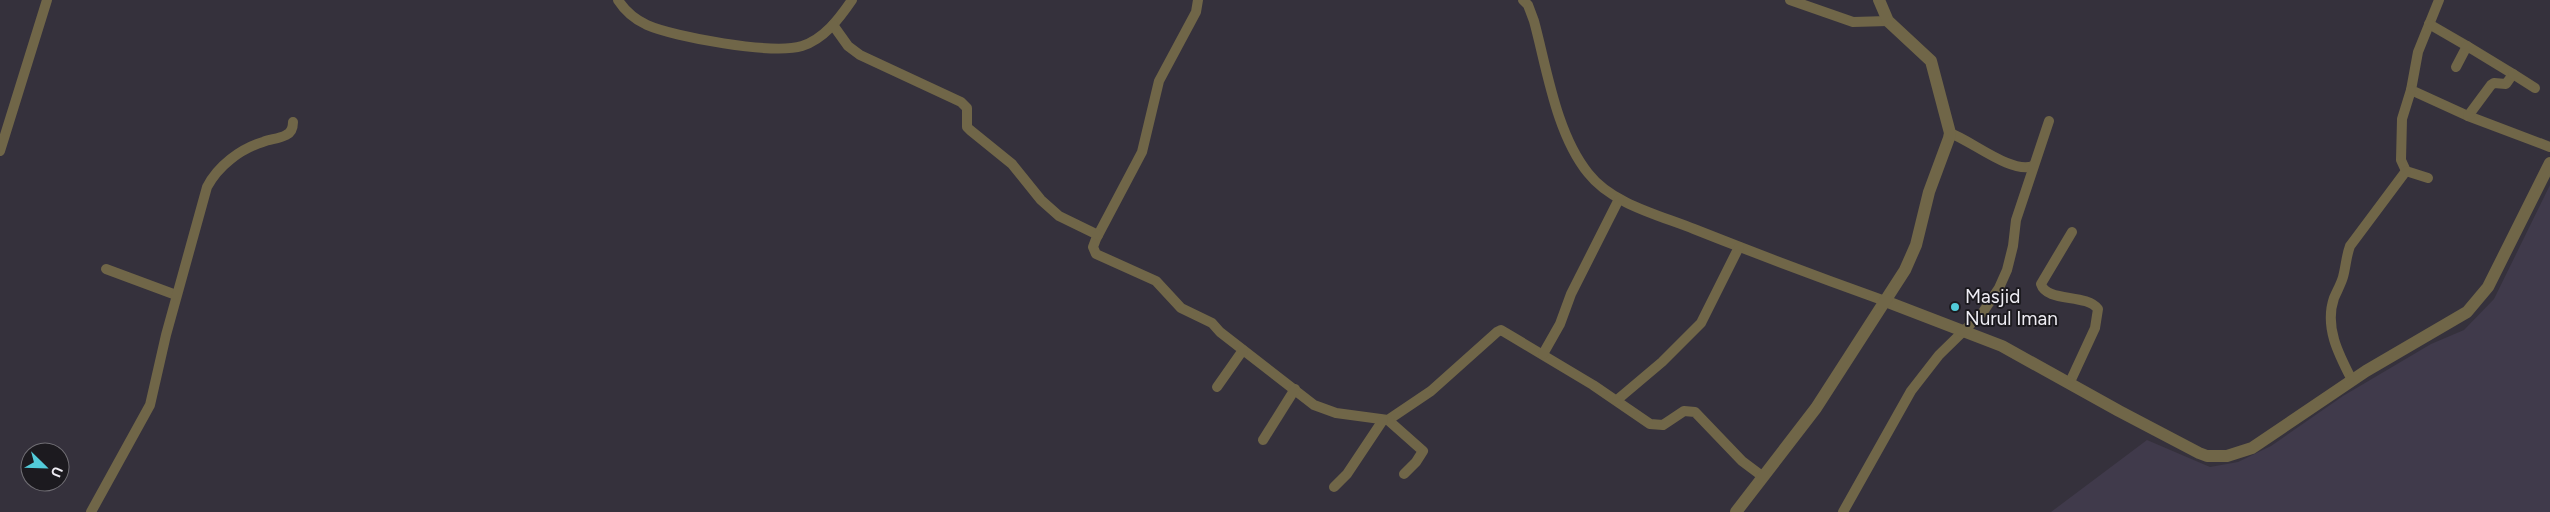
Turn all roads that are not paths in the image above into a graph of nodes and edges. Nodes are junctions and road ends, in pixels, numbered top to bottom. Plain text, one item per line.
1 (47, 0) edge
2 (618, 0) edge
3 (852, 0) edge
4 (1198, 0) edge
5 (1522, 0) edge
6 (1790, 0) edge
7 (1879, 0) edge
8 (2439, 0) edge
9 (1888, 21) junction
10 (2428, 24) junction
11 (833, 25) junction
12 (2467, 46) junction
13 (2456, 67) dead end
14 (2513, 74) junction
15 (2535, 88) dead end
16 (2411, 90) junction
17 (2468, 116) junction
18 (2049, 121) dead end
19 (293, 122) dead end
20 (1950, 133) junction
21 (2550, 147) edge
22 (0, 150) edge
23 (2550, 163) edge
24 (2033, 166) junction
25 (2406, 171) junction
26 (2428, 178) dead end
27 (1619, 199) junction
28 (2072, 232) dead end
29 (1098, 235) junction
30 (1739, 247) junction
31 (106, 269) dead end
32 (176, 295) junction
33 (1885, 301) junction
34 (1965, 330) junction
35 (1243, 350) junction
36 (1543, 354) junction
37 (2352, 380) junction
38 (2070, 382) junction
39 (1217, 387) dead end
40 (1296, 389) junction
41 (1617, 400) junction
42 (1385, 420) junction
43 (1263, 440) dead end
44 (1404, 474) dead end
45 (1762, 476) junction
46 (1334, 487) dead end
47 (91, 512) edge
48 (1736, 512) edge
49 (1843, 512) edge

1 - 22 street
2 - 11 street
3 - 11 street
4 - 29 street
5 - 27 street
6 - 9 street
7 - 9 street
8 - 10 street
9 - 20 street
10 - 12 street
10 - 16 street
11 - 29 street
12 - 13 street
12 - 14 street
14 - 15 street
14 - 17 street
16 - 17 street
16 - 25 street
17 - 21 street
18 - 24 street
19 - 32 street
20 - 24 street
20 - 33 street
23 - 37 street
24 - 34 street
25 - 26 street
25 - 37 street
27 - 30 street
27 - 36 street
28 - 38 street
29 - 35 street
30 - 33 street
30 - 41 street
31 - 32 street
32 - 47 street
33 - 34 street
33 - 45 street
34 - 38 street
34 - 49 street
35 - 39 street
35 - 40 street
36 - 41 street
36 - 42 street
37 - 38 street
40 - 42 street
40 - 43 street
41 - 45 street
42 - 44 street
42 - 46 street
45 - 48 street

